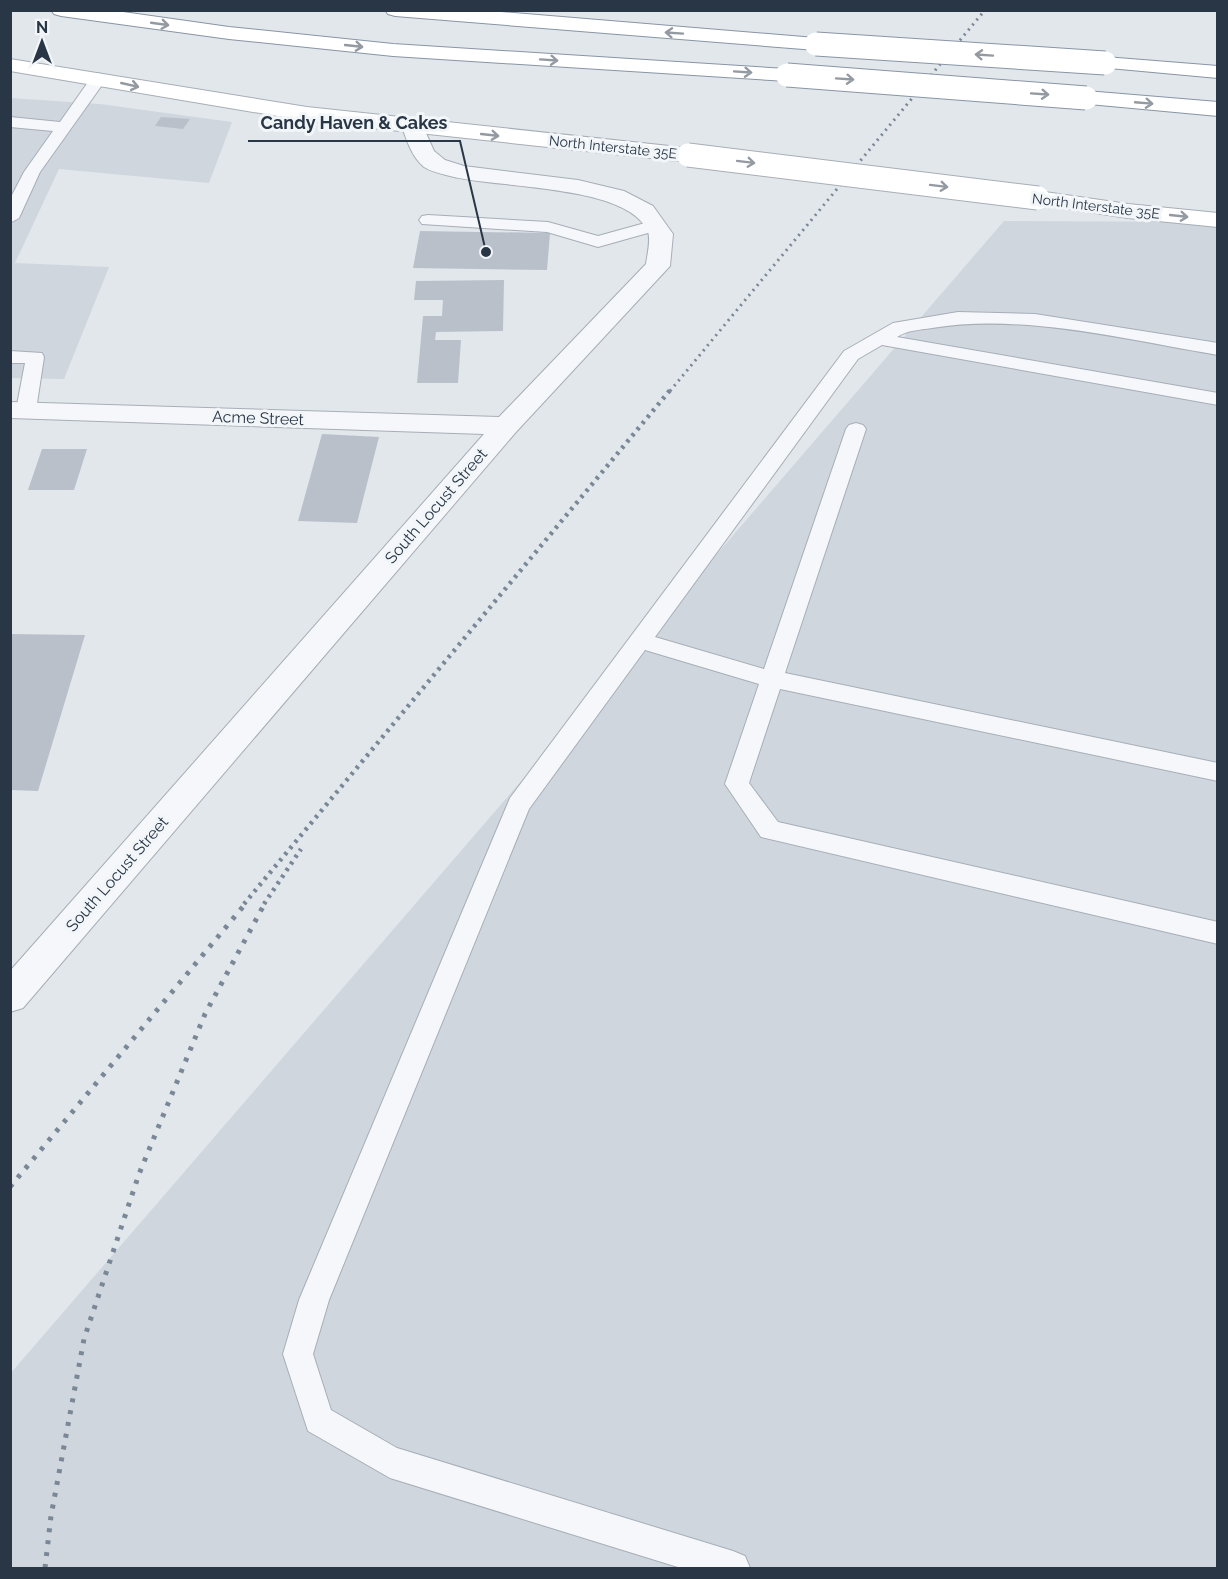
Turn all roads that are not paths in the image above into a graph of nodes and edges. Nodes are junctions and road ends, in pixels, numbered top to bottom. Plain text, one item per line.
1 (61, 10) edge
2 (395, 10) edge
3 (10, 65) edge
4 (1218, 72) edge
5 (99, 78) junction
6 (1218, 109) edge
7 (10, 122) edge
8 (64, 127) junction
9 (414, 127) junction
10 (10, 218) edge
11 (428, 220) dead end
12 (1218, 220) edge
13 (656, 225) junction
14 (879, 339) junction
15 (1218, 350) edge
16 (10, 357) edge
17 (1218, 399) edge
18 (18, 410) edge
19 (506, 426) junction
20 (856, 429) dead end
21 (640, 641) junction
22 (772, 679) junction
23 (1218, 772) edge
24 (1218, 933) edge
25 (10, 997) edge
26 (733, 1569) edge

1 -> 6 main road, bridge
4 -> 2 main road, bridge
3 - 5 main road, North Interstate 35E
5 - 8 lane
5 -> 9 main road, North Interstate 35E
7 - 8 lane
8 - 10 lane
9 -> 12 main road, North Interstate 35E, bridge
9 - 13 street
11 - 13 lane
13 - 19 street, South Locust Street
14 - 15 lane
14 - 17 lane
14 - 21 lane
16 - 18 lane
18 - 19 street, Acme Street
19 - 25 street, South Locust Street
20 - 22 lane
21 - 22 lane
21 - 26 lane
22 - 23 lane
22 - 24 lane

